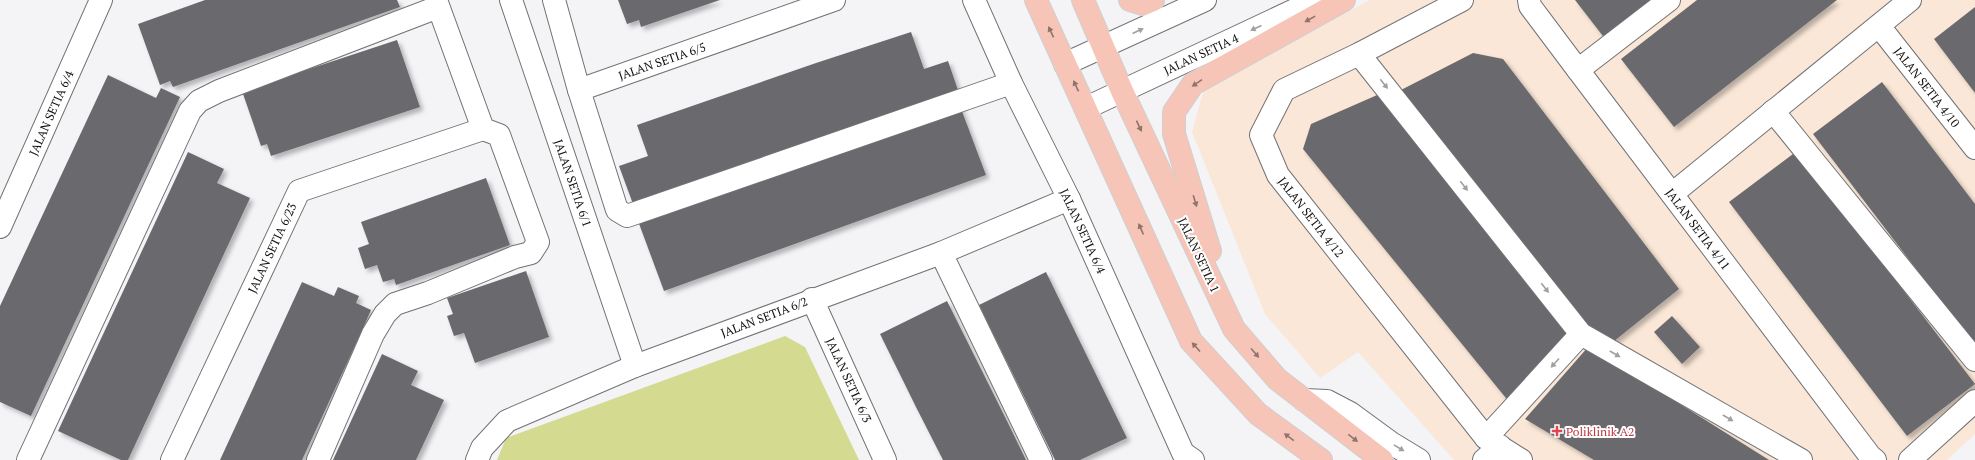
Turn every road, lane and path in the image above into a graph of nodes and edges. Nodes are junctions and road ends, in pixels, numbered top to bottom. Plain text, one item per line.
1 (101, 0) edge
2 (511, 0) edge
3 (554, 0) edge
4 (834, 0) edge
5 (974, 0) edge
6 (1036, 0) edge
7 (1083, 0) edge
8 (1130, 0) edge
9 (1152, 0) edge
10 (1205, 0) edge
11 (1316, 0) edge
12 (1344, 0) edge
13 (1462, 0) edge
14 (1529, 0) edge
15 (1669, 0) edge
16 (1910, 0) edge
17 (437, 4) edge
18 (1879, 26) junction
19 (1103, 48) junction
20 (1360, 54) junction
21 (1065, 64) junction
22 (1578, 70) junction
23 (1011, 83) junction
24 (579, 90) junction
25 (1122, 91) junction
26 (1086, 108) junction
27 (1773, 111) junction
28 (483, 129) junction
29 (1975, 148) edge
30 (1672, 194) junction
31 (1069, 199) junction
32 (0, 227) edge
33 (942, 253) junction
34 (812, 299) junction
35 (1234, 329) junction
36 (1581, 334) junction
37 (1975, 360) edge
38 (635, 366) junction
39 (1304, 400) junction
40 (1975, 401) edge
41 (1490, 448) edge
42 (1870, 459) edge
43 (28, 460) edge
44 (172, 460) edge
45 (318, 460) edge
46 (477, 460) edge
47 (885, 460) edge
48 (1041, 460) edge
49 (1193, 460) edge
50 (1320, 460) edge
51 (1382, 460) edge
52 (1419, 460) edge
53 (1521, 460) edge
54 (1801, 460) edge
55 (1910, 460) edge

1 - 32 street, JALAN SETIA 6/4
2 - 38 street, JALAN SETIA 6/1
3 - 24 street
4 - 24 street, JALAN SETIA 6/5
5 - 23 street, JALAN SETIA 6/4
21 -> 6 main road
7 - 19 main road, JALAN SETIA 1
8 - 9 main road
19 -> 10 street
11 -> 25 street, JALAN SETIA 4
12 -> 35 main road
13 - 20 street, JALAN SETIA 4/12
14 - 22 street, JALAN SETIA 4/11
15 - 22 street
16 - 18 street
17 - 28 street
17 - 43 street
18 - 27 street
18 - 29 street, JALAN SETIA 4/10
19 - 21 street
19 - 25 main road, JALAN SETIA 1
20 -> 36 street
20 - 41 street, JALAN SETIA 4/12
26 -> 21 main road
22 - 30 street, JALAN SETIA 4/11
23 - 24 street
23 - 31 street, JALAN SETIA 6/4
25 - 26 street, JALAN SETIA 4
25 -> 35 main road, JALAN SETIA 1
50 -> 26 main road
27 - 30 street
27 - 37 street
28 - 44 street, JALAN SETIA 6/23
28 - 45 street
30 - 42 street, JALAN SETIA 4/11
31 - 33 street, JALAN SETIA 6/2
31 - 49 street, JALAN SETIA 6/4
33 - 34 street, JALAN SETIA 6/2
33 - 48 street
34 - 38 street, JALAN SETIA 6/2
34 - 47 street, JALAN SETIA 6/3
35 -> 39 main road, JALAN SETIA 1
36 -> 41 street
36 -> 54 street
38 - 46 street, JALAN SETIA 6/2
39 -> 51 main road, JALAN SETIA 1
39 -> 52 street
40 - 55 street
41 - 53 street, JALAN SETIA 4/12

